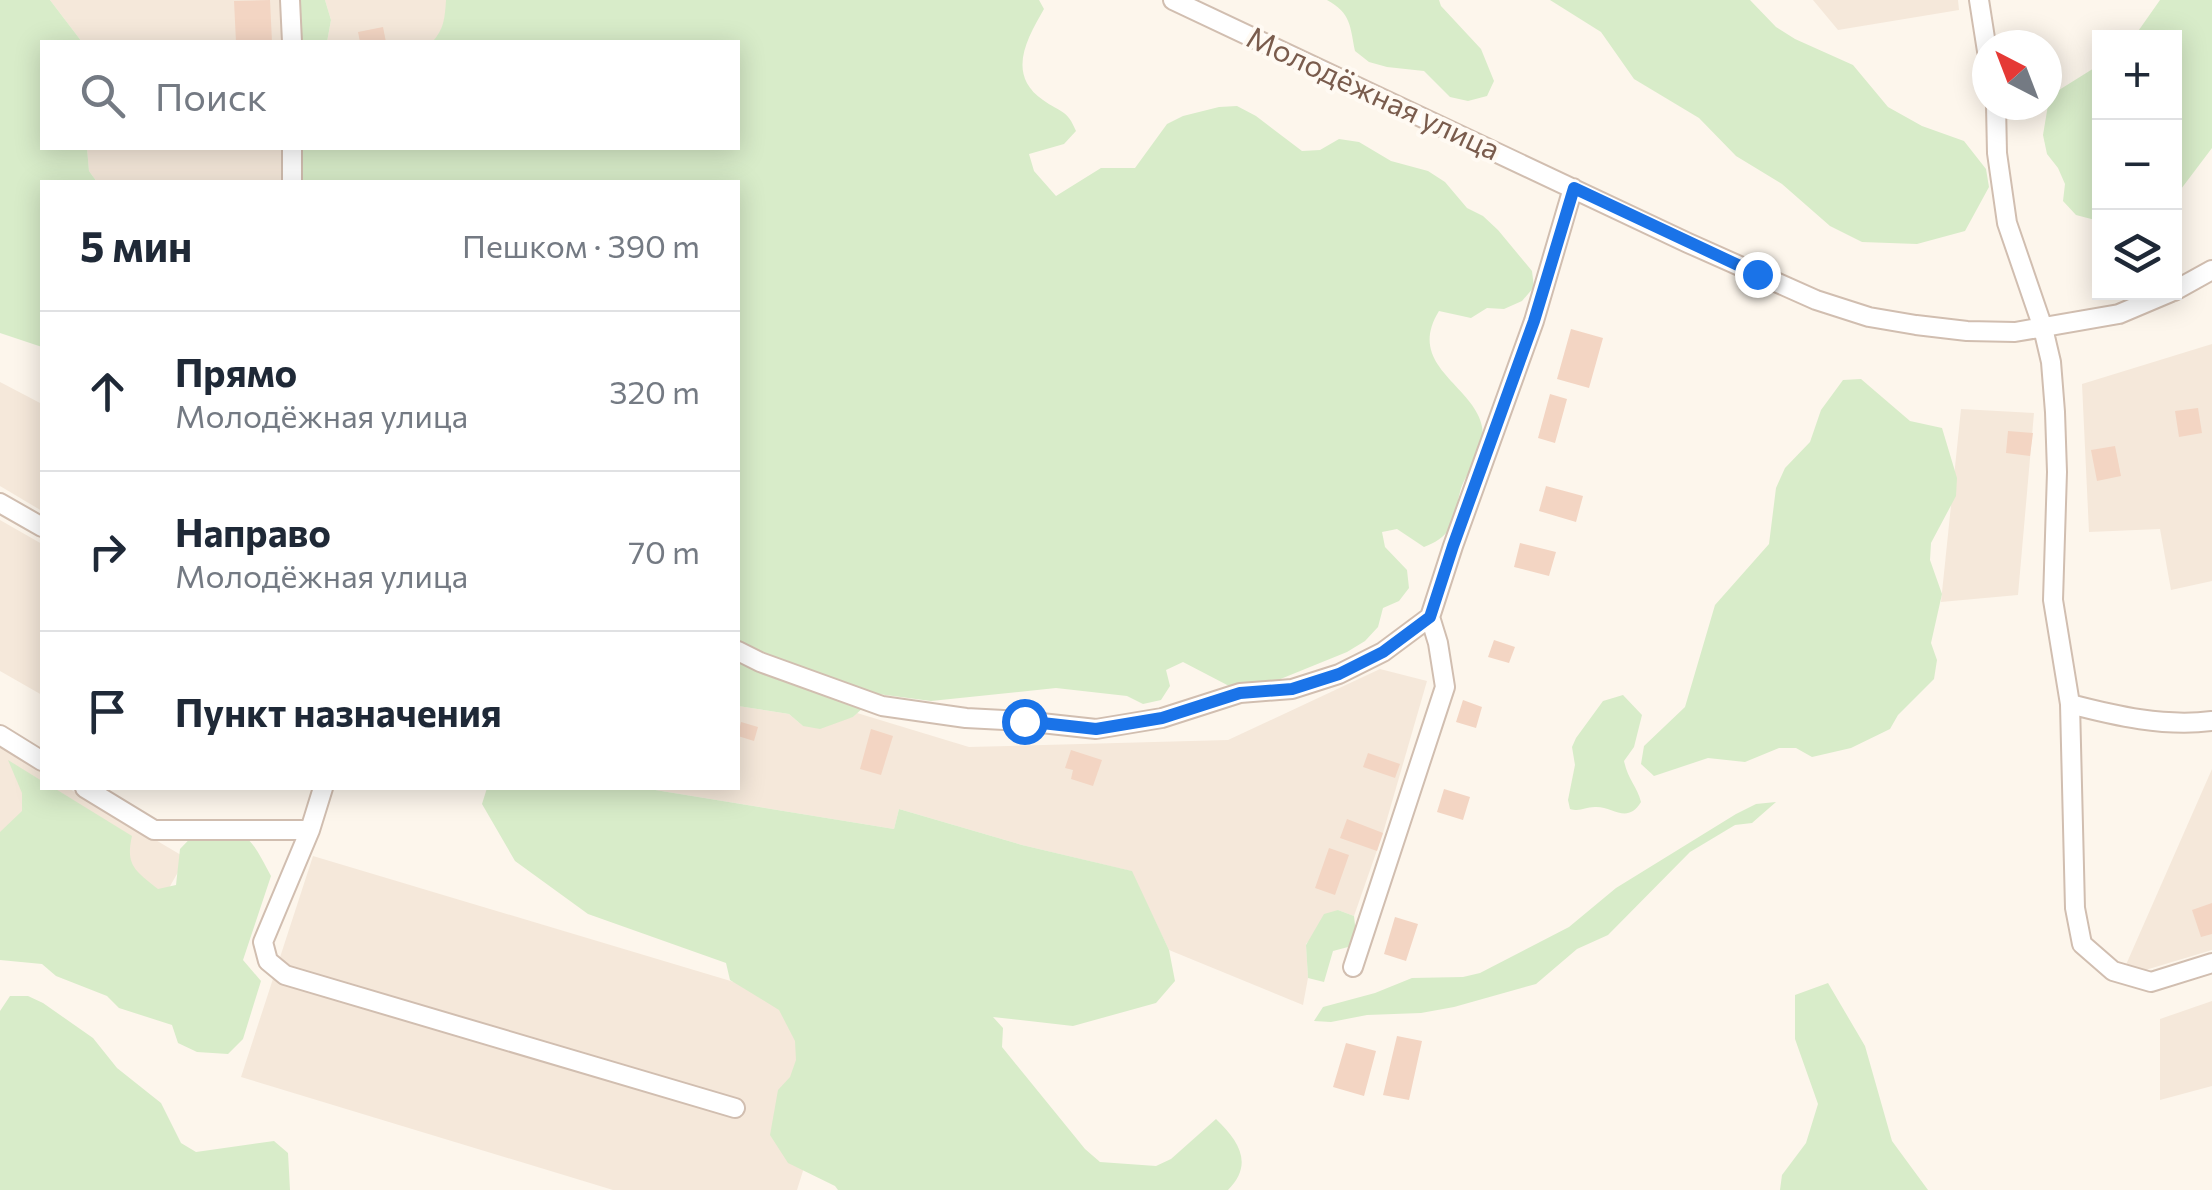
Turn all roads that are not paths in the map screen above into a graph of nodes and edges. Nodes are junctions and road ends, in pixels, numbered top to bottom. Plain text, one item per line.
1 (290, 0) edge
2 (1173, 0) edge
3 (1979, 0) edge
4 (1984, 30) edge
5 (292, 40) edge
6 (1996, 120) edge
7 (292, 150) edge
8 (292, 180) edge
9 (1574, 188) junction
10 (2212, 270) edge
11 (2182, 286) edge
12 (2153, 300) edge
13 (2043, 328) junction
14 (0, 503) edge
15 (40, 526) edge
16 (1430, 617) junction
17 (740, 652) edge
18 (2070, 704) junction
19 (2212, 721) edge
20 (0, 734) edge
21 (40, 760) edge
22 (88, 790) edge
23 (322, 790) edge
24 (310, 830) junction
25 (2212, 963) edge
26 (1353, 968) dead end
27 (735, 1108) dead end

1 - 5 street
2 - 9 street, Молодёжная улица
3 - 4 street
6 - 13 street
7 - 8 street
9 - 13 street, Молодёжная улица
9 - 16 street
10 - 11 street, Молодёжная улица
12 - 13 street, Молодёжная улица
13 - 18 street
14 - 15 street
16 - 17 street
16 - 26 street
18 - 19 street
18 - 25 street
20 - 21 street
22 - 24 street
23 - 24 street
24 - 27 street

